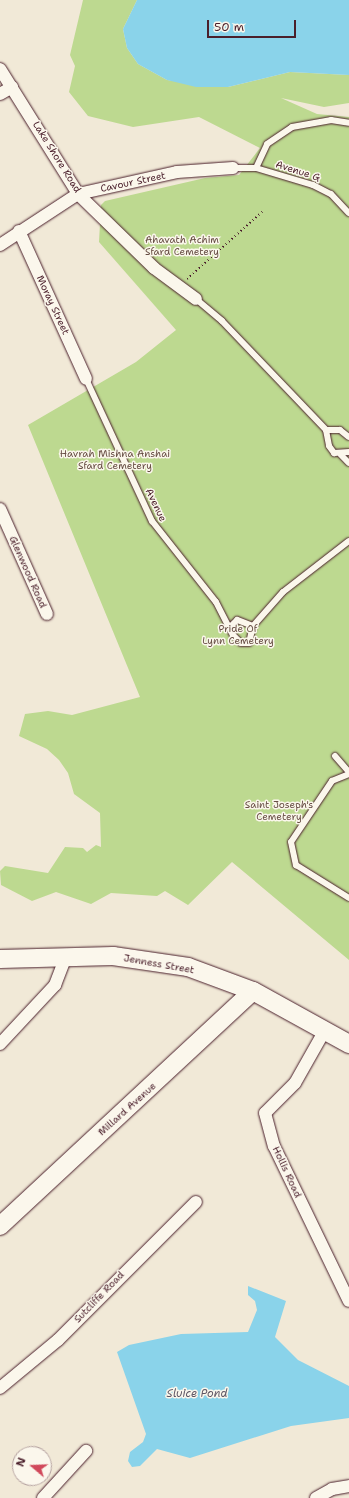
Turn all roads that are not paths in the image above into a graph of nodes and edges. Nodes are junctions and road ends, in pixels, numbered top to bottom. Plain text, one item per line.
1 (0, 69) edge
2 (12, 87) junction
3 (0, 94) edge
4 (349, 123) edge
5 (233, 168) joint
6 (256, 168) junction
7 (78, 194) junction
8 (349, 213) edge
9 (19, 232) junction
10 (0, 245) edge
11 (196, 299) joint
12 (86, 379) joint
13 (326, 430) junction
14 (349, 437) edge
15 (349, 452) edge
16 (341, 455) junction
17 (349, 463) edge
18 (0, 509) edge
19 (349, 541) edge
20 (46, 614) dead end
21 (253, 626) junction
22 (230, 627) junction
23 (335, 756) dead end
24 (349, 773) edge
25 (349, 898) edge
26 (66, 957) junction
27 (0, 959) edge
28 (253, 991) junction
29 (325, 1030) junction
30 (0, 1044) edge
31 (349, 1044) edge
32 (196, 1202) dead end
33 (0, 1226) edge
34 (349, 1301) edge
35 (0, 1388) edge
36 (86, 1451) dead end
37 (349, 1486) edge
38 (336, 1493) edge
39 (43, 1498) edge
40 (316, 1498) edge

1 - 2 street, Lake Shore Road
2 - 3 street
2 - 7 street, Lake Shore Road
4 - 6 lane
5 - 6 lane, Avenue G
5 - 7 street, Cavour Street
6 - 8 lane, Avenue G
7 - 9 street, Cavour Street
7 - 11 street, Lake Shore Road
9 - 10 street, Cavour Street
9 - 12 street, Moray Street
11 - 13 lane
12 - 22 lane, Avenue
13 - 14 lane
13 - 16 lane
15 - 16 lane
16 - 17 lane
18 - 20 street, Glenwood Road
19 - 21 lane, Avenue
21 - 22 lane
21 - 22 lane, Avenue
23 - 24 lane
24 - 25 lane
26 - 27 street, Jenness Street
26 - 28 street, Jenness Street
26 - 30 street
28 - 29 street, Jenness Street
28 - 33 street, Millard Avenue
29 - 31 street, Jenness Street
29 - 34 street, Hollis Road
32 - 35 street, Sutcliffe Road
36 - 39 street
37 - 38 street
38 - 40 street

